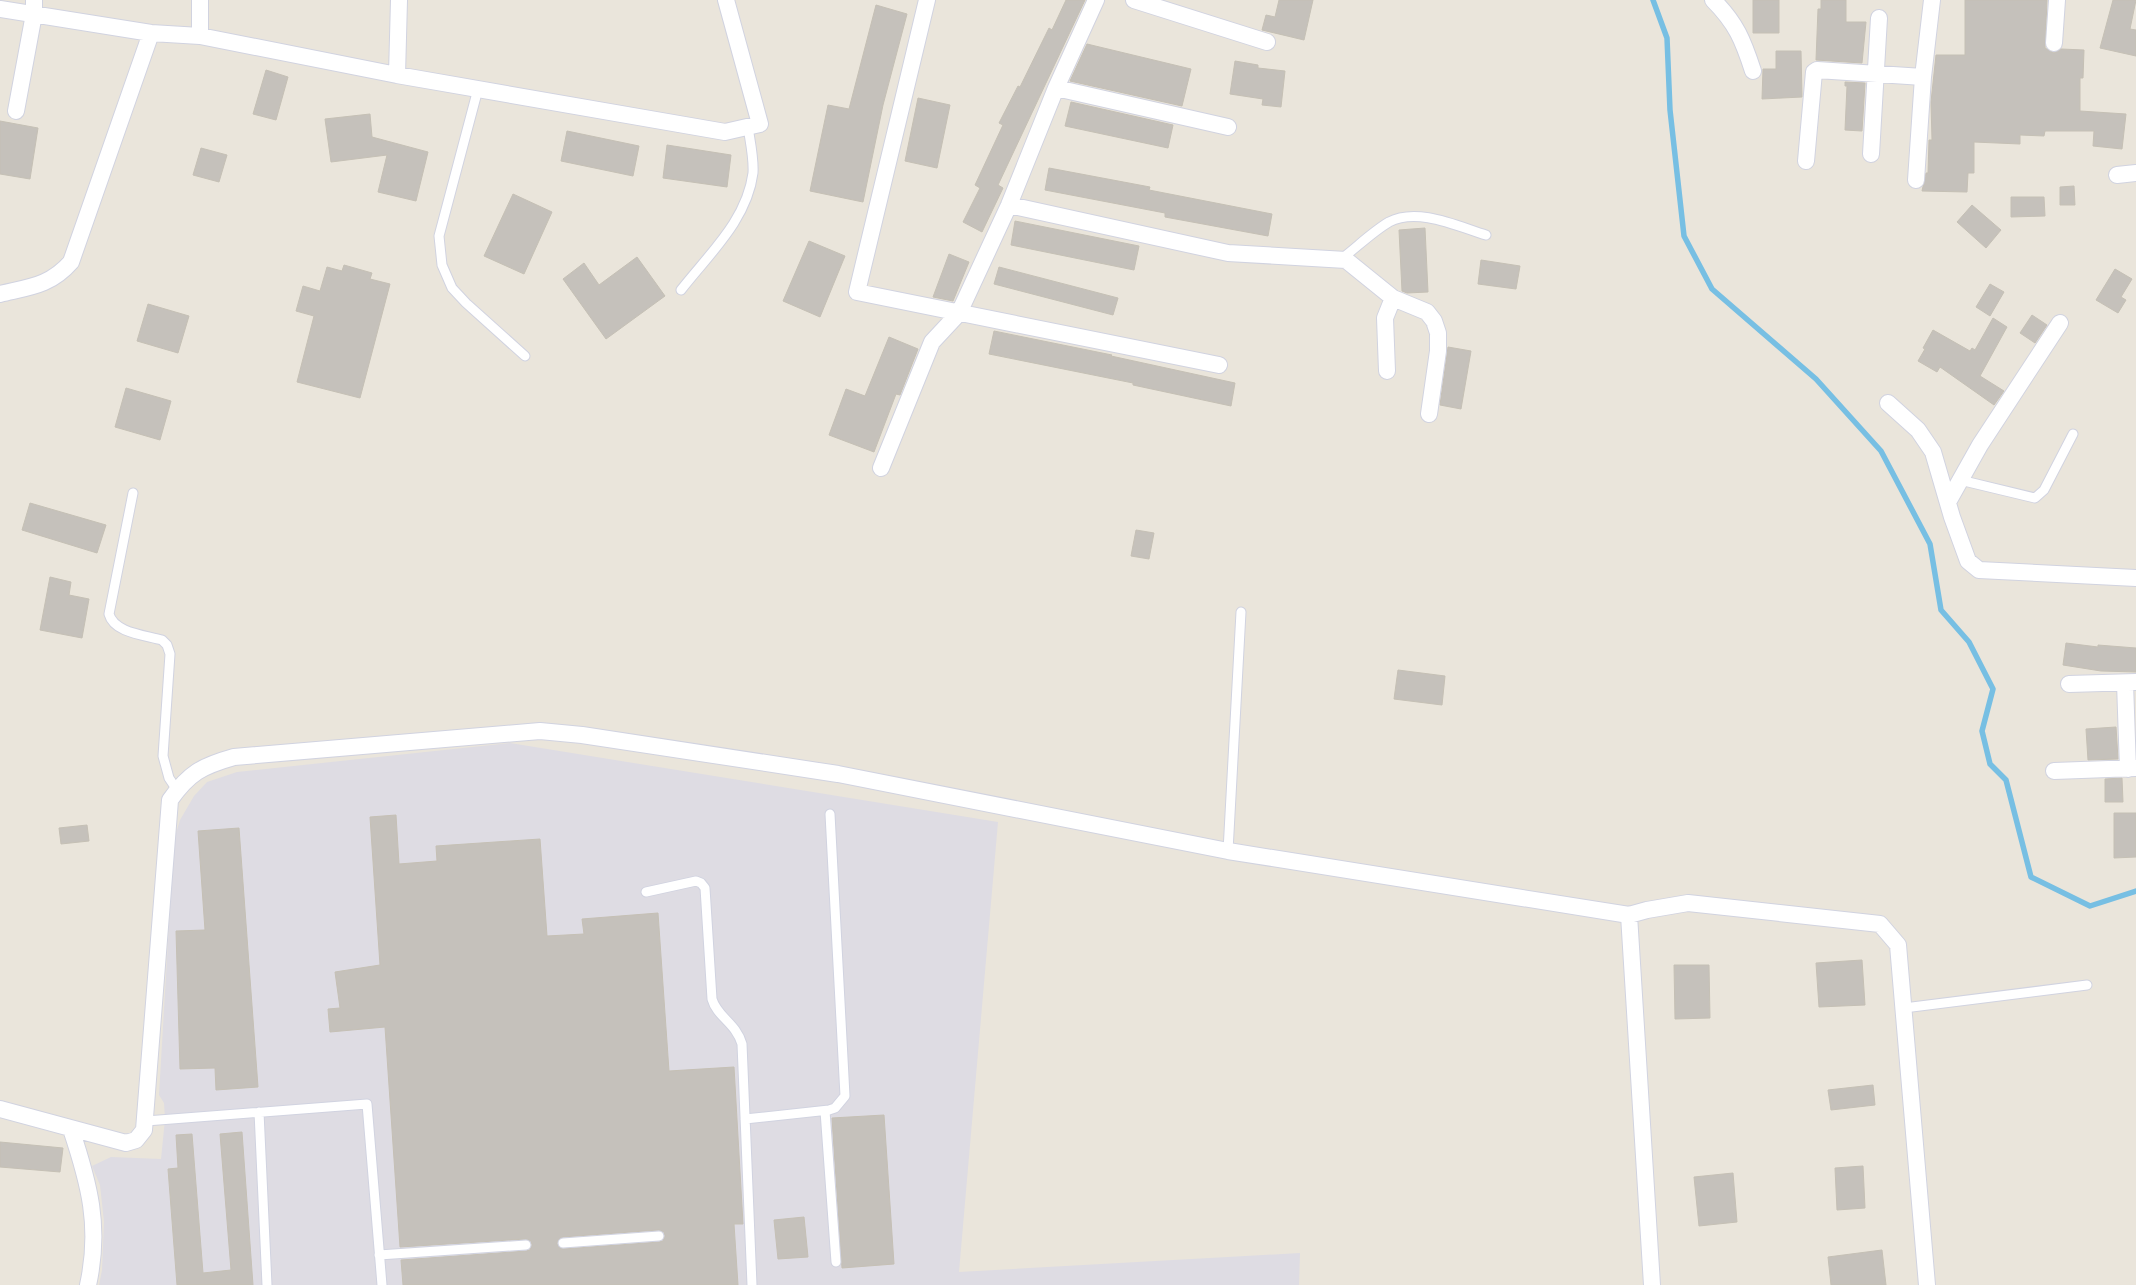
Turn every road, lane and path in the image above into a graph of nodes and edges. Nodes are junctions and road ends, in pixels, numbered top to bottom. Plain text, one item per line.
1 (200, 0) edge
2 (399, 0) edge
3 (726, 0) edge
4 (927, 0) edge
5 (1096, 0) edge
6 (1134, 0) edge
7 (1713, 0) edge
8 (1932, 0) edge
9 (2057, 0) edge
10 (34, 7) edge
11 (0, 9) edge
12 (1878, 18) dead end
13 (151, 33) junction
14 (200, 36) junction
15 (1267, 42) dead end
16 (2054, 43) dead end
17 (1753, 71) dead end
18 (1876, 73) junction
19 (397, 75) junction
20 (1923, 77) junction
21 (1056, 88) junction
22 (478, 89) junction
23 (16, 111) dead end
24 (748, 127) junction
25 (1228, 127) dead end
26 (1871, 154) dead end
27 (1806, 161) dead end
28 (2136, 174) edge
29 (2117, 175) dead end
30 (1916, 180) dead end
31 (1009, 205) junction
32 (1486, 235) dead end
33 (1340, 260) junction
34 (681, 290) dead end
35 (0, 294) edge
36 (1393, 298) junction
37 (959, 313) junction
38 (2060, 322) dead end
39 (525, 356) dead end
40 (1219, 364) dead end
41 (1387, 371) dead end
42 (1888, 403) dead end
43 (1429, 414) dead end
44 (2073, 434) dead end
45 (881, 468) dead end
46 (1960, 480) junction
47 (133, 493) dead end
48 (1948, 502) junction
49 (2136, 578) edge
50 (1241, 612) dead end
51 (2130, 682) edge
52 (2069, 684) dead end
53 (2132, 768) edge
54 (2054, 771) dead end
55 (177, 790) junction
56 (830, 814) dead end
57 (1228, 851) junction
58 (646, 892) dead end
59 (1629, 915) junction
60 (2087, 985) dead end
61 (1904, 1008) junction
62 (0, 1109) edge
63 (825, 1111) junction
64 (259, 1112) junction
65 (745, 1120) junction
66 (146, 1121) junction
67 (70, 1129) junction
68 (659, 1236) dead end
69 (564, 1242) dead end
70 (526, 1245) dead end
71 (380, 1255) junction
72 (836, 1262) dead end
73 (88, 1285) edge
74 (267, 1285) edge
75 (382, 1285) edge
76 (752, 1285) edge
77 (1652, 1285) edge
78 (1927, 1285) edge

1 - 14 street
2 - 19 street
3 - 24 street
4 - 37 street
5 - 21 street
6 - 15 street
7 - 17 street
8 - 20 street
9 - 16 street
10 - 11 street
10 - 13 street
10 - 23 street
12 - 18 street
13 - 14 street
13 - 35 street
14 - 19 street
18 - 20 street
18 - 26 street
18 - 27 street
19 - 22 street
20 - 30 street
21 - 25 street
21 - 31 street
22 - 24 street
22 - 39 lane
24 - 34 lane
28 - 29 street
31 - 33 street
31 - 37 street
32 - 33 lane
33 - 36 street
36 - 41 street
36 - 43 street
37 - 40 street
37 - 45 street
38 - 46 street
42 - 48 street
44 - 46 lane
46 - 48 street
47 - 55 lane
48 - 49 street
50 - 57 lane
51 - 52 street
51 - 53 street
53 - 54 street
55 - 57 street
55 - 66 street
56 - 63 lane
57 - 59 street
58 - 65 lane
59 - 61 street
59 - 77 street
60 - 61 lane
61 - 78 street
62 - 67 street
63 - 65 lane
63 - 72 lane
64 - 66 lane
64 - 71 lane
64 - 74 lane
65 - 76 lane
66 - 67 street
67 - 73 street
68 - 69 lane
70 - 71 lane
71 - 75 lane

